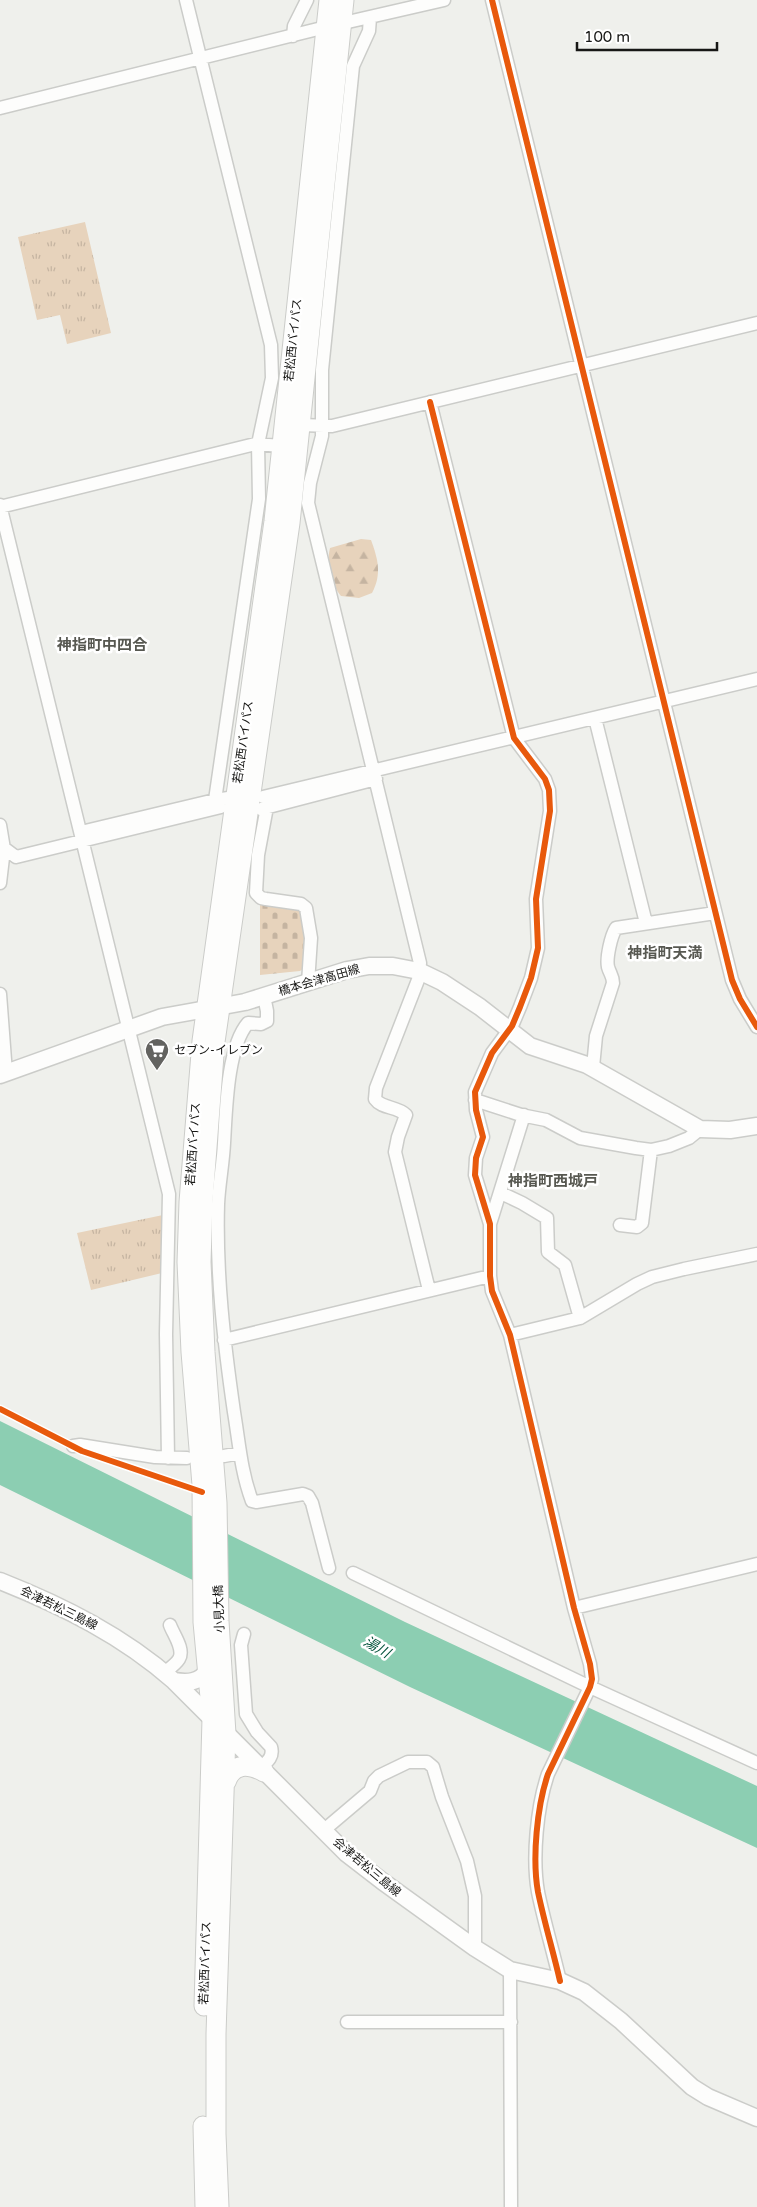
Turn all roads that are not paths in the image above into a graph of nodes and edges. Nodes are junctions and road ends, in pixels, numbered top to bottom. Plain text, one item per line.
1 (186, 0) edge
2 (307, 0) edge
3 (329, 0) edge
4 (344, 0) edge
5 (444, 0) edge
6 (492, 0) edge
7 (370, 18) junction
8 (334, 26) junction
9 (293, 36) junction
10 (200, 58) junction
11 (0, 108) edge
12 (757, 322) edge
13 (582, 365) junction
14 (430, 402) junction
15 (300, 425) junction
16 (323, 427) junction
17 (258, 444) junction
18 (282, 446) junction
19 (0, 506) edge
20 (757, 679) edge
21 (664, 702) junction
22 (595, 718) junction
23 (514, 738) junction
24 (375, 775) junction
25 (265, 802) junction
26 (230, 803) junction
27 (0, 826) edge
28 (82, 837) junction
29 (2, 847) edge
30 (0, 883) edge
31 (715, 913) junction
32 (646, 923) junction
33 (419, 971) junction
34 (308, 983) junction
35 (0, 994) edge
36 (264, 996) junction
37 (213, 1008) junction
38 (757, 1027) edge
39 (130, 1028) junction
40 (508, 1030) junction
41 (593, 1068) junction
42 (3, 1074) edge
43 (475, 1100) junction
44 (524, 1115) junction
45 (757, 1126) edge
46 (700, 1129) junction
47 (651, 1150) junction
48 (501, 1193) junction
49 (490, 1224) junction
50 (620, 1226) dead end
51 (757, 1254) edge
52 (490, 1276) junction
53 (429, 1290) junction
54 (580, 1318) junction
55 (510, 1335) junction
56 (224, 1340) junction
57 (73, 1446) dead end
58 (240, 1453) junction
59 (224, 1456) dead end
60 (168, 1458) junction
61 (187, 1458) dead end
62 (209, 1485) joint
63 (757, 1564) edge
64 (329, 1568) dead end
65 (353, 1573) dead end
66 (0, 1581) edge
67 (574, 1608) junction
68 (211, 1622) junction
69 (170, 1626) dead end
70 (244, 1634) dead end
71 (208, 1670) junction
72 (169, 1677) junction
73 (590, 1687) junction
74 (212, 1719) junction
75 (226, 1734) junction
76 (757, 1762) edge
77 (262, 1770) junction
78 (226, 1782) junction
79 (324, 1830) junction
80 (475, 1948) junction
81 (510, 1970) junction
82 (560, 1981) junction
83 (347, 2022) dead end
84 (511, 2022) junction
85 (757, 2118) edge
86 (205, 2207) edge
87 (219, 2207) edge
88 (511, 2207) edge

1 - 10 street
2 - 9 street
3 - 8 highway, 若松西バイパス
4 - 8 highway, 若松西バイパス
5 - 7 street
6 - 13 street
7 - 8 street
7 - 16 street
8 - 9 street
8 - 15 highway, 若松西バイパス
8 - 18 highway, 若松西バイパス
9 - 10 street
10 - 11 street
10 - 17 street
12 - 13 street
13 - 14 street
13 - 21 street
14 - 16 street
14 - 23 street
15 - 16 street
15 - 26 highway, 若松西バイパス
16 - 24 street
17 - 18 street
17 - 19 street
17 - 26 street
18 - 26 highway, 若松西バイパス
19 - 28 street
20 - 21 street
21 - 22 street
21 - 31 street
22 - 23 street
22 - 32 street
23 - 24 street
23 - 40 street
24 - 25 street
24 - 33 street
25 - 26 street
25 - 34 street
26 - 28 street
26 - 37 highway, 若松西バイパス
27 - 29 street
28 - 29 street
28 - 39 street
29 - 30 street
31 - 32 street
31 - 38 street
32 - 41 street
33 - 34 main road, 橋本会津高田線
33 - 40 main road, 橋本会津高田線
33 - 53 street
34 - 36 main road, 橋本会津高田線
35 - 42 street
36 - 37 main road, 橋本会津高田線
36 - 56 street
37 - 39 main road, 橋本会津高田線
37 - 62 highway, 若松西バイパス
39 - 42 main road, 橋本会津高田線
39 - 60 street
40 - 41 main road, 橋本会津高田線
40 - 43 street
41 - 46 main road, 橋本会津高田線
43 - 44 street
43 - 49 street
44 - 47 street
44 - 48 street
45 - 46 main road, 橋本会津高田線
46 - 47 street
47 - 50 street
48 - 49 street
48 - 54 street
49 - 52 street
51 - 54 street
52 - 53 street
52 - 55 street
53 - 56 street
54 - 55 street
55 - 67 street
56 - 58 street
57 - 60 street
58 - 59 street
58 - 64 street
60 - 61 street
62 - 68 highway, 小見大橋
63 - 67 street
65 - 73 street
66 - 72 main road, 会津若松三島線
67 - 73 street
68 - 71 highway, 小見大橋
68 - 75 highway, 小見大橋
69 - 72 street
70 - 77 street
71 - 72 main road
71 - 74 highway, 小見大橋
72 - 74 main road, 会津若松三島線
73 - 76 street
73 - 82 street
74 - 75 main road, 会津若松三島線
74 - 86 highway, 若松西バイパス
75 - 77 main road, 会津若松三島線
75 - 78 highway, 若松西バイパス
77 - 78 highway
77 - 79 main road, 会津若松三島線
78 - 87 highway, 若松西バイパス
79 - 80 main road, 会津若松三島線
79 - 80 street
80 - 81 main road, 会津若松三島線
81 - 82 main road, 会津若松三島線
81 - 84 street
82 - 85 main road, 会津若松三島線
83 - 84 street
84 - 88 street

